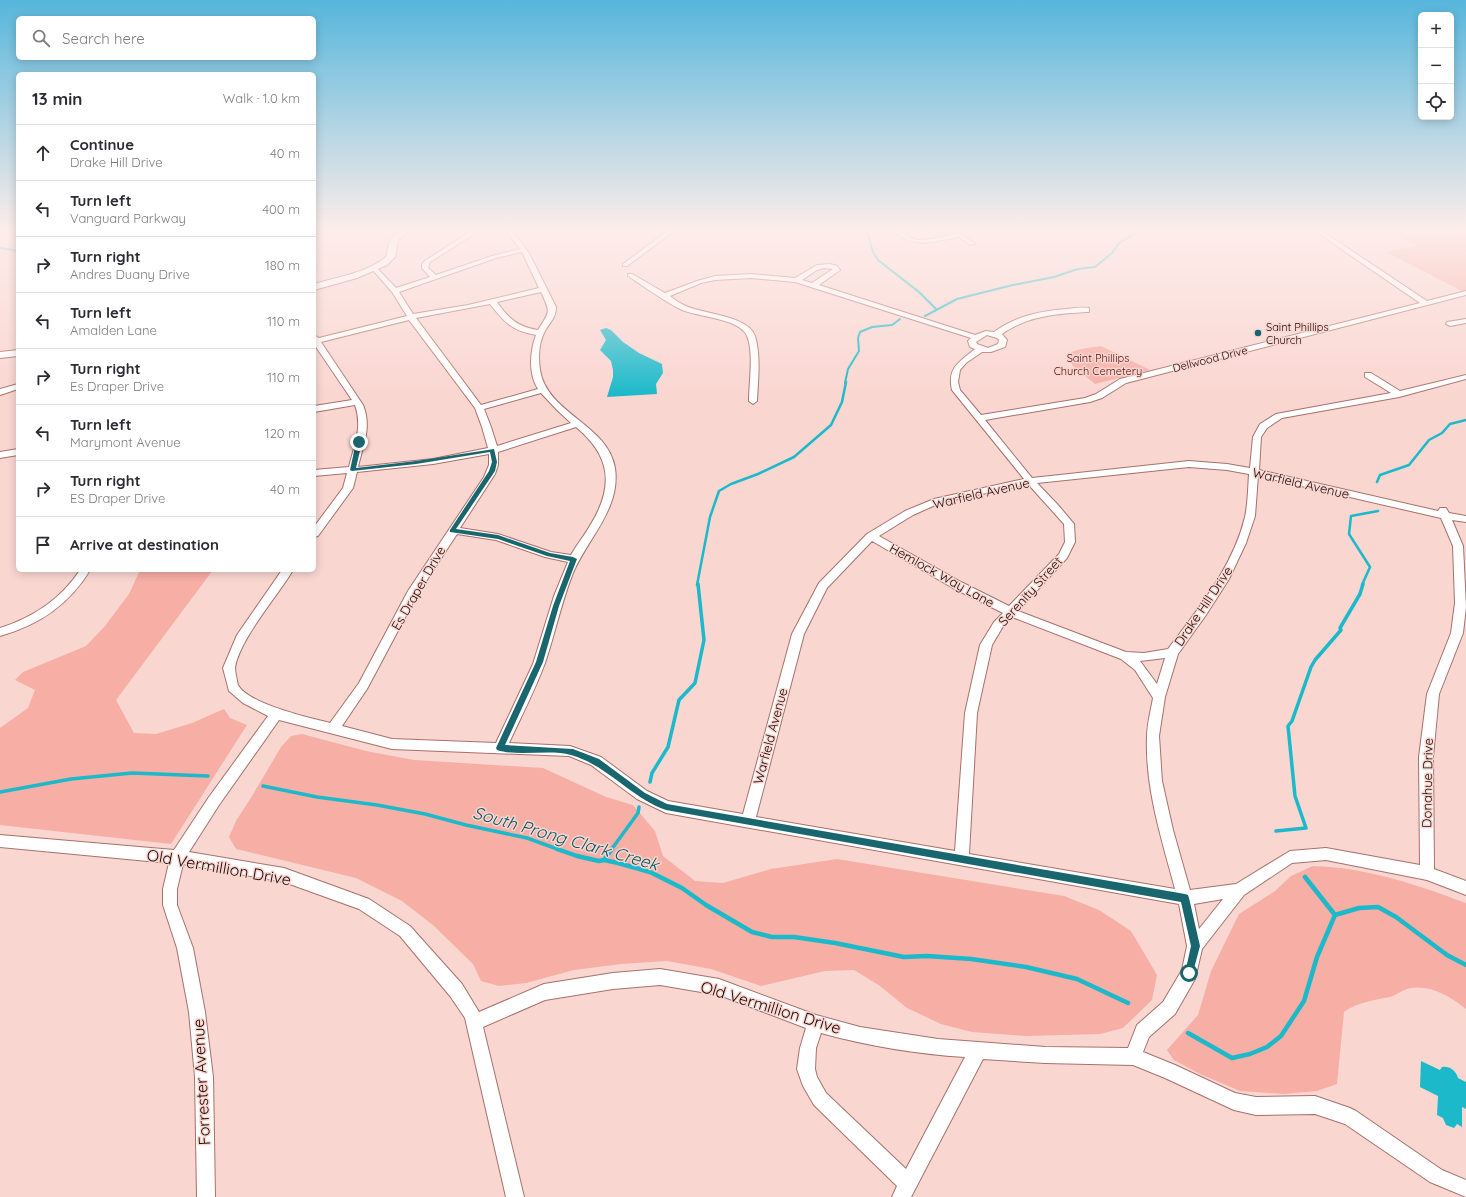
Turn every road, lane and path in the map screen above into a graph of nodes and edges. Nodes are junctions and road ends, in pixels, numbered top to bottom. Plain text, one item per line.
1 (389, 285) edge
2 (414, 285) edge
3 (541, 285) edge
4 (647, 285) edge
5 (692, 285) edge
6 (814, 285) edge
7 (1398, 285) edge
8 (543, 289) junction
9 (395, 291) junction
10 (1466, 292) edge
11 (666, 296) junction
12 (492, 301) junction
13 (1425, 303) junction
14 (1086, 310) dead end
15 (411, 317) junction
16 (1466, 321) edge
17 (1450, 324) dead end
18 (540, 333) junction
19 (997, 334) junction
20 (975, 338) junction
21 (316, 340) edge
22 (316, 341) edge
23 (980, 349) junction
24 (16, 354) edge
25 (0, 355) edge
26 (1368, 374) dead end
27 (1466, 377) edge
28 (16, 387) edge
29 (543, 390) junction
30 (0, 392) edge
31 (1399, 394) junction
32 (753, 401) dead end
33 (357, 402) junction
34 (479, 408) junction
35 (316, 409) edge
36 (979, 418) junction
37 (577, 424) junction
38 (492, 450) junction
39 (16, 452) edge
40 (0, 455) edge
41 (352, 470) junction
42 (1254, 472) junction
43 (316, 473) edge
44 (1030, 481) junction
45 (1444, 512) junction
46 (1466, 512) edge
47 (1466, 519) edge
48 (452, 530) junction
49 (316, 531) edge
50 (871, 536) junction
51 (573, 559) junction
52 (84, 572) edge
53 (287, 572) edge
54 (1011, 612) junction
55 (0, 632) edge
56 (1172, 653) junction
57 (1125, 656) junction
58 (1159, 697) junction
59 (276, 714) junction
60 (334, 728) junction
61 (500, 748) junction
62 (748, 820) junction
63 (0, 841) edge
64 (178, 857) junction
65 (962, 858) junction
66 (1427, 873) junction
67 (1466, 888) edge
68 (1239, 890) junction
69 (1185, 898) junction
70 (1195, 946) junction
71 (474, 1023) junction
72 (816, 1023) junction
73 (979, 1049) junction
74 (1133, 1057) junction
75 (1466, 1190) edge
76 (904, 1191) edge
77 (206, 1197) edge
78 (515, 1197) edge

1 - 9 street, Es Draper Drive
2 - 9 street
3 - 8 street
4 - 11 street
5 - 11 street
6 - 20 street
7 - 13 street
8 - 12 street
8 - 18 street
9 - 15 street, Es Draper Drive
10 - 13 street, Dellwood Drive
11 - 32 street
12 - 15 street
12 - 18 street
13 - 36 street, Dellwood Drive
14 - 19 street
15 - 21 street
15 - 34 street, Es Draper Drive
16 - 17 street
18 - 29 street
19 - 20 street
19 - 23 street, Serenity Street
20 - 23 street
22 - 33 street
23 - 36 street, Serenity Street
24 - 25 street
26 - 31 street
27 - 31 street, Drake Hill Drive
28 - 30 street
29 - 34 street
29 - 37 street
31 - 42 street, Drake Hill Drive
33 - 35 street
33 - 41 street
34 - 38 street, Es Draper Drive
36 - 44 street, Serenity Street
37 - 38 street
37 - 51 street
38 - 41 street
38 - 48 street, Es Draper Drive
39 - 40 street
41 - 43 street
41 - 49 street
42 - 44 street, Warfield Avenue
42 - 45 street, Warfield Avenue
42 - 56 street, Drake Hill Drive
44 - 50 street, Warfield Avenue
44 - 54 street, Serenity Street
45 - 46 street, Warfield Avenue
45 - 47 street, Warfield Avenue
45 - 66 street, Donahue Drive
48 - 51 street
48 - 60 street, Es Draper Drive
50 - 54 street, Hemlock Way Lane
50 - 62 street, Warfield Avenue
51 - 61 street
52 - 55 street
53 - 59 street
54 - 57 street, Hemlock Way Lane
54 - 65 street, Serenity Street
56 - 57 street, Hemlock Way Lane
56 - 58 street, Drake Hill Drive
57 - 58 street, Hemlock Way Lane
58 - 69 street, Drake Hill Drive
59 - 60 street
59 - 64 street, Forrester Avenue
60 - 61 street
61 - 62 street
62 - 65 street
63 - 64 street, Old Vermillion Drive
64 - 71 street, Old Vermillion Drive
64 - 77 street, Forrester Avenue
65 - 69 street
66 - 67 street
66 - 68 street
68 - 69 street
68 - 70 street, Drake Hill Drive
69 - 70 street, Drake Hill Drive
70 - 74 street, Drake Hill Drive
71 - 72 street, Old Vermillion Drive
71 - 78 street, Old Vermillion Drive
72 - 73 street, Old Vermillion Drive
72 - 76 street
73 - 74 street, Old Vermillion Drive
73 - 76 street
74 - 75 street, Old Vermillion Drive

